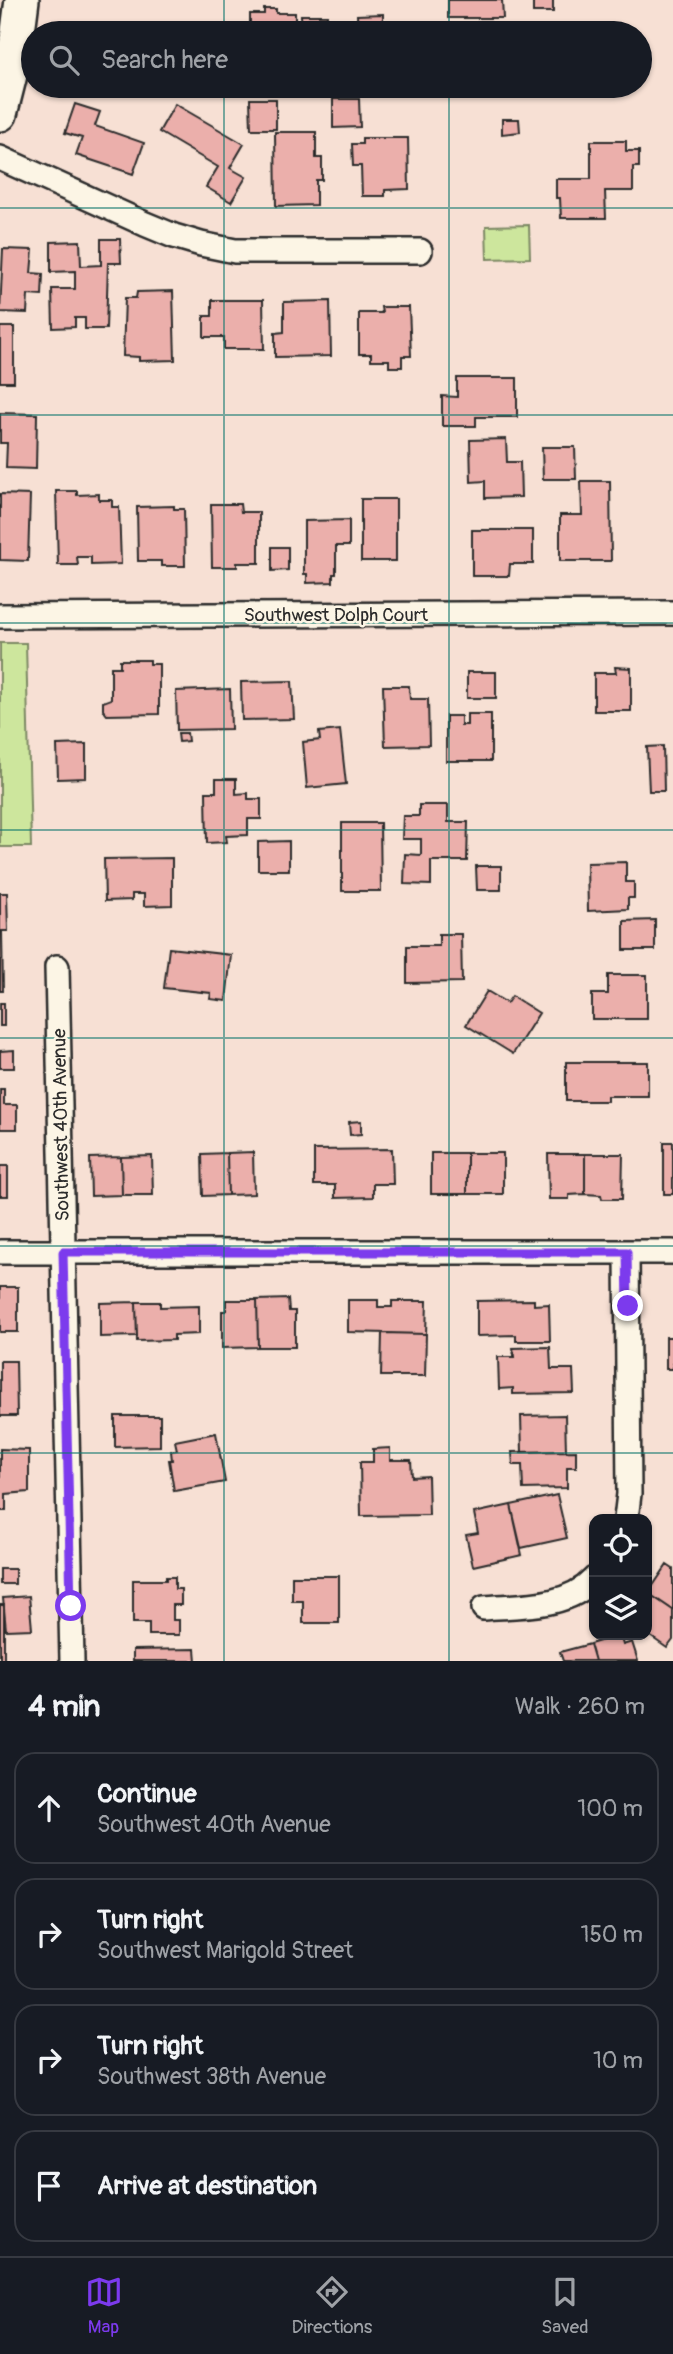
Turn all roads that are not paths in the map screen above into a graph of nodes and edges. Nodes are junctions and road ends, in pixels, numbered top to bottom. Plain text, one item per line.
1 (22, 0) edge
2 (0, 114) edge
3 (0, 158) edge
4 (420, 251) dead end
5 (673, 613) edge
6 (0, 616) edge
7 (57, 967) dead end
8 (0, 1252) edge
9 (63, 1252) junction
10 (627, 1252) junction
11 (673, 1252) edge
12 (627, 1514) edge
13 (589, 1584) edge
14 (484, 1608) dead end
15 (72, 1661) edge

1 - 2 street
3 - 4 street
5 - 6 street, Southwest Dolph Court
7 - 9 street, Southwest 40th Avenue
8 - 9 street
9 - 10 street
9 - 15 street, Southwest 40th Avenue
10 - 11 street
10 - 12 street
13 - 14 street

